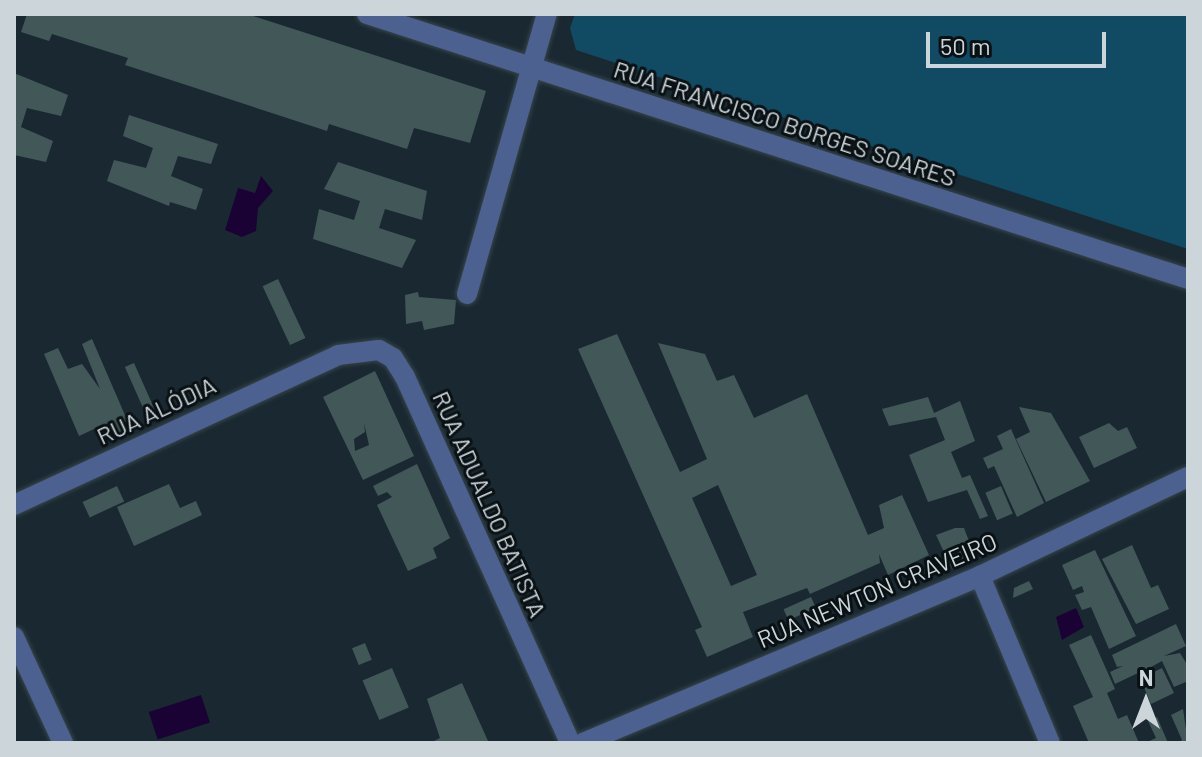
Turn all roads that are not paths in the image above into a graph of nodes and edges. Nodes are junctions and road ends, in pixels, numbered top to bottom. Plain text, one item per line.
1 (367, 14) edge
2 (547, 14) edge
3 (530, 69) junction
4 (1188, 279) edge
5 (467, 294) dead end
6 (320, 363) joint
7 (1188, 477) edge
8 (14, 505) edge
9 (980, 576) junction
10 (14, 637) edge
11 (63, 743) edge
12 (570, 743) edge
13 (583, 743) edge
14 (1050, 743) edge

1 - 3 street, RUA FRANCISCO BORGES SOARES
2 - 3 street
3 - 4 street, RUA FRANCISCO BORGES SOARES
3 - 5 street
6 - 8 street, RUA ALÓDIA
6 - 12 street, RUA ADUALDO BATISTA
7 - 9 street, RUA NEWTON CRAVEIRO
9 - 13 street, RUA NEWTON CRAVEIRO
9 - 14 street
10 - 11 street

